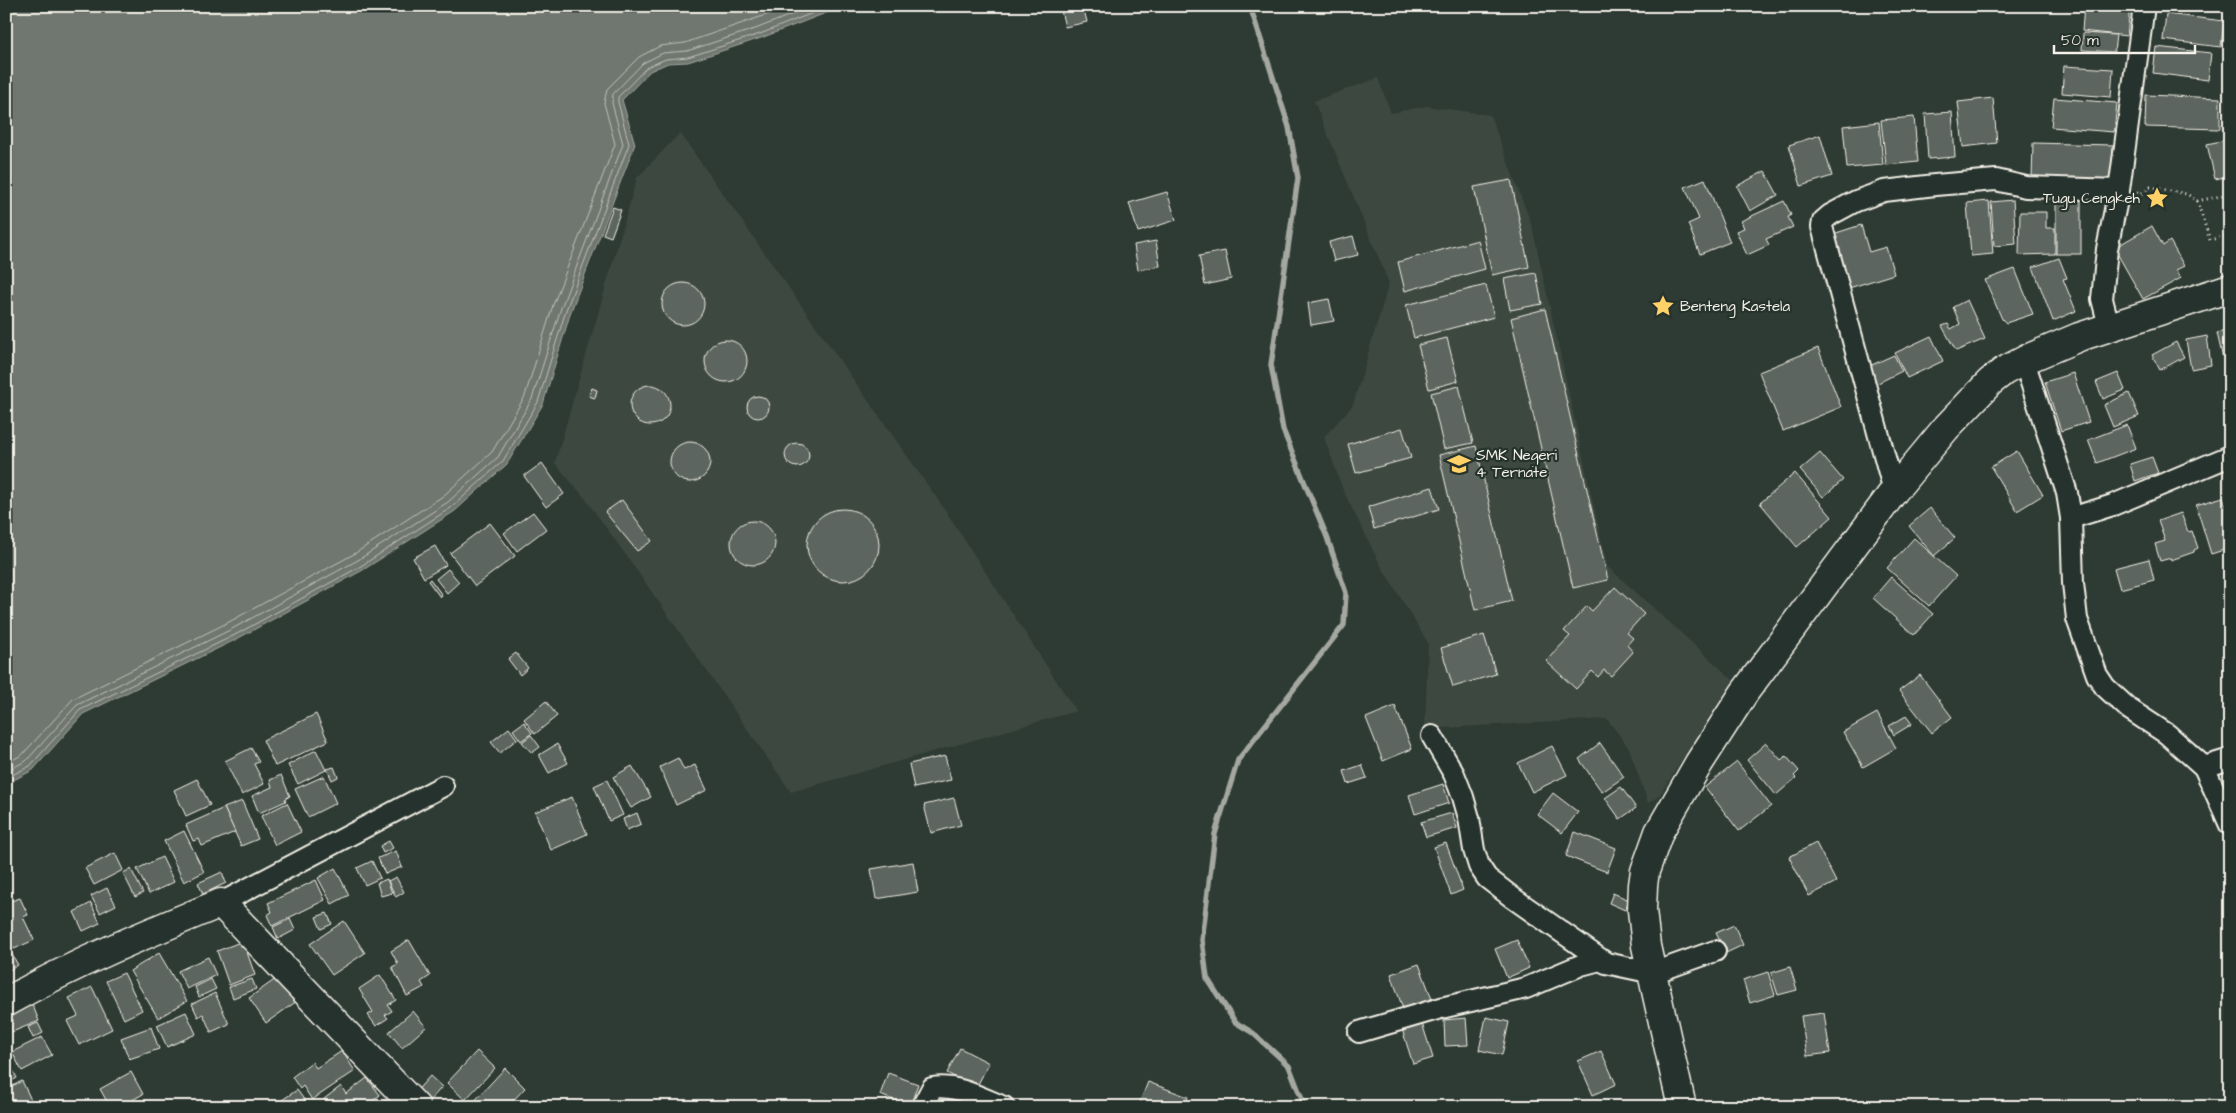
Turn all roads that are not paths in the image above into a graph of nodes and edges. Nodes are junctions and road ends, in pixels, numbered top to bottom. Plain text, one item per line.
1 (2144, 6) edge
2 (2119, 190) junction
3 (2230, 288) edge
4 (2109, 326) junction
5 (2024, 361) junction
6 (2230, 456) edge
7 (1894, 491) junction
8 (2071, 518) junction
9 (1432, 736) dead end
10 (2230, 759) edge
11 (2204, 767) junction
12 (443, 786) dead end
13 (2230, 826) edge
14 (221, 903) junction
15 (1715, 950) dead end
16 (1600, 960) junction
17 (1653, 973) junction
18 (6, 1002) edge
19 (1359, 1032) dead end
20 (416, 1107) edge
21 (922, 1107) edge
22 (1004, 1107) edge
23 (1682, 1107) edge

1 - 2 street
2 - 4 street
2 - 7 street
3 - 4 highway
4 - 5 highway
5 - 7 highway
5 - 8 street
6 - 8 street
7 - 17 highway
8 - 11 street
9 - 16 street
10 - 11 street
11 - 13 street
12 - 14 street
14 - 18 highway
14 - 20 highway
15 - 17 street
16 - 17 street
16 - 19 street
17 - 23 highway
21 - 22 street

